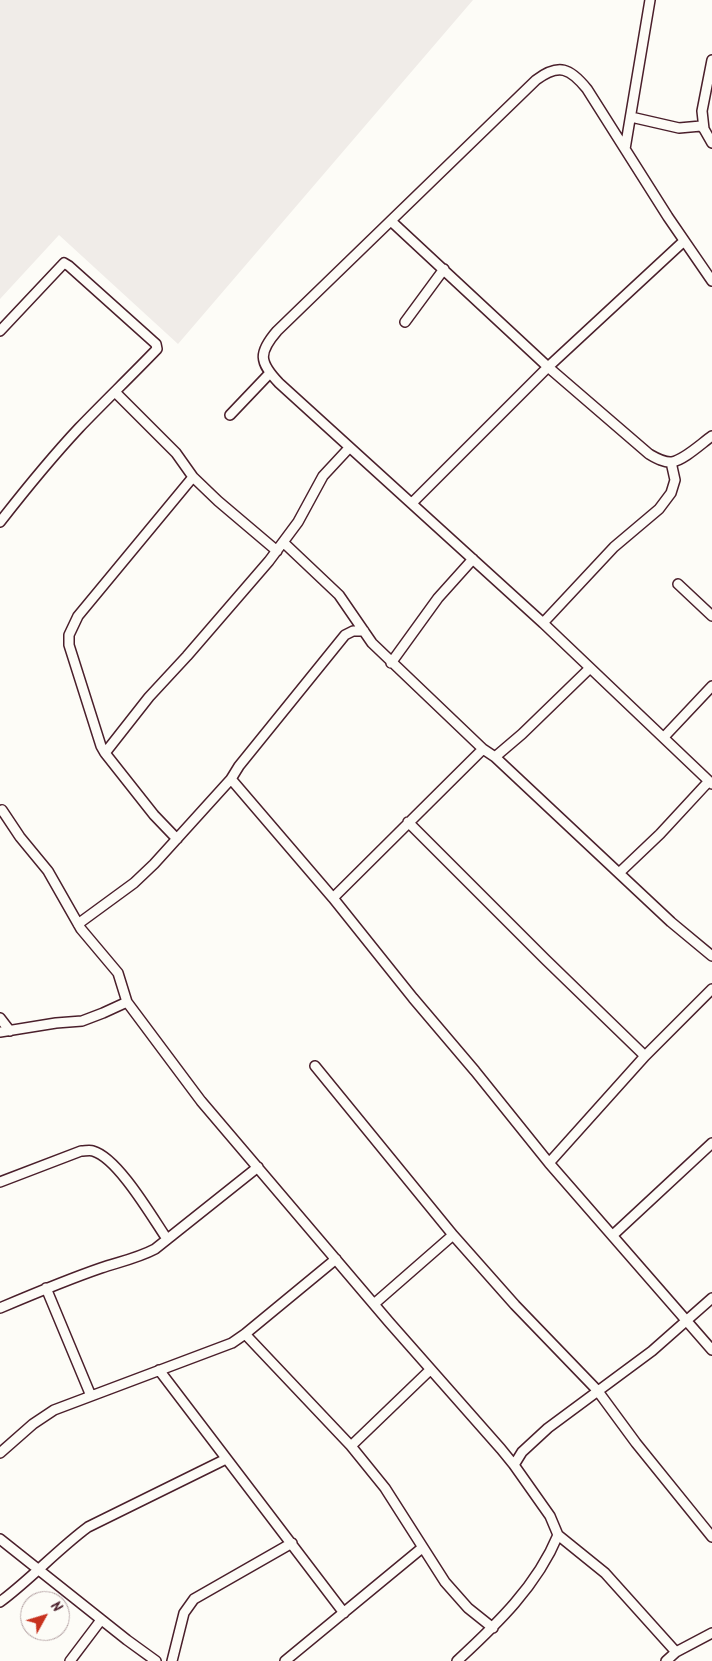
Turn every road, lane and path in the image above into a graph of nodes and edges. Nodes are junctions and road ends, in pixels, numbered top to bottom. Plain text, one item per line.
1 (650, 0) edge
2 (712, 60) edge
3 (631, 117) junction
4 (704, 129) junction
5 (712, 143) edge
6 (625, 149) junction
7 (391, 221) junction
8 (684, 241) junction
9 (444, 269) junction
10 (712, 281) edge
11 (405, 322) dead end
12 (0, 330) edge
13 (548, 368) junction
14 (270, 373) junction
15 (116, 392) junction
16 (230, 415) dead end
17 (712, 436) edge
18 (349, 448) junction
19 (671, 462) junction
20 (193, 477) junction
21 (412, 503) junction
22 (0, 522) edge
23 (283, 542) junction
24 (277, 551) junction
25 (473, 559) junction
26 (678, 584) dead end
27 (712, 616) edge
28 (543, 623) junction
29 (364, 631) junction
30 (391, 663) junction
31 (590, 668) junction
32 (712, 686) edge
33 (664, 737) junction
34 (483, 749) junction
35 (105, 753) junction
36 (495, 757) junction
37 (231, 779) junction
38 (710, 782) edge
39 (1, 809) edge
40 (408, 822) junction
41 (177, 839) junction
42 (619, 873) junction
43 (332, 898) junction
44 (78, 924) junction
45 (712, 956) edge
46 (712, 989) edge
47 (127, 1002) junction
48 (0, 1018) edge
49 (10, 1031) junction
50 (0, 1032) edge
51 (645, 1056) junction
52 (315, 1066) dead end
53 (712, 1143) edge
54 (549, 1162) junction
55 (258, 1167) junction
56 (0, 1182) edge
57 (614, 1235) junction
58 (453, 1236) junction
59 (167, 1239) junction
60 (336, 1259) junction
61 (46, 1288) junction
62 (712, 1298) edge
63 (374, 1304) junction
64 (1, 1306) edge
65 (688, 1321) junction
66 (246, 1334) junction
67 (712, 1350) edge
68 (159, 1370) junction
69 (430, 1370) junction
70 (597, 1390) junction
71 (91, 1396) junction
72 (351, 1446) junction
73 (0, 1453) edge
74 (226, 1459) junction
75 (514, 1465) junction
76 (558, 1535) junction
77 (712, 1537) edge
78 (0, 1539) edge
79 (292, 1543) junction
80 (422, 1548) junction
81 (39, 1571) junction
82 (0, 1602) edge
83 (344, 1613) junction
84 (101, 1620) junction
85 (493, 1628) junction
86 (712, 1633) edge
87 (676, 1652) junction
88 (70, 1661) edge
89 (156, 1661) edge
90 (172, 1661) edge
91 (285, 1661) edge
92 (457, 1661) edge
93 (666, 1661) edge

1 - 3 street
2 - 4 street
3 - 4 street
3 - 6 street
4 - 5 street
6 - 7 street
6 - 8 street
7 - 9 street
7 - 14 street
8 - 10 street
8 - 13 street
9 - 11 street
9 - 13 street
12 - 15 street
13 - 19 street
13 - 21 street
14 - 16 street
14 - 18 street
15 - 20 street
15 - 22 street
17 - 19 street
18 - 21 street
18 - 23 street
19 - 28 street
20 - 24 street
20 - 35 street
21 - 25 street
23 - 24 street
23 - 29 street
24 - 35 street
25 - 28 street
25 - 30 street
26 - 27 street
28 - 31 street
29 - 30 street
29 - 37 street
30 - 34 street
31 - 33 street
31 - 36 street
32 - 33 street
33 - 38 street
34 - 36 street
34 - 40 street
35 - 41 street
36 - 42 street
37 - 41 street
37 - 43 street
38 - 42 street
39 - 44 street
40 - 43 street
40 - 51 street
41 - 44 street
42 - 45 street
43 - 54 street
44 - 47 street
46 - 51 street
47 - 49 street
47 - 55 street
48 - 49 street
49 - 50 street
51 - 54 street
52 - 58 street
53 - 57 street
54 - 57 street
55 - 59 street
55 - 60 street
56 - 59 street
57 - 65 street
58 - 63 street
58 - 70 street
59 - 61 street
60 - 63 street
60 - 66 street
61 - 64 street
61 - 71 street
62 - 65 street
63 - 69 street
65 - 67 street
65 - 70 street
66 - 68 street
66 - 72 street
68 - 71 street
68 - 74 street
69 - 72 street
69 - 75 street
70 - 75 street
70 - 77 street
71 - 73 street
72 - 80 street
74 - 79 street
74 - 81 street
75 - 76 street
76 - 85 street
76 - 87 street
78 - 81 street
79 - 83 street
79 - 90 street
80 - 83 street
80 - 85 street
81 - 82 street
81 - 84 street
83 - 91 street
84 - 88 street
84 - 89 street
85 - 92 street
86 - 87 street
87 - 93 street

